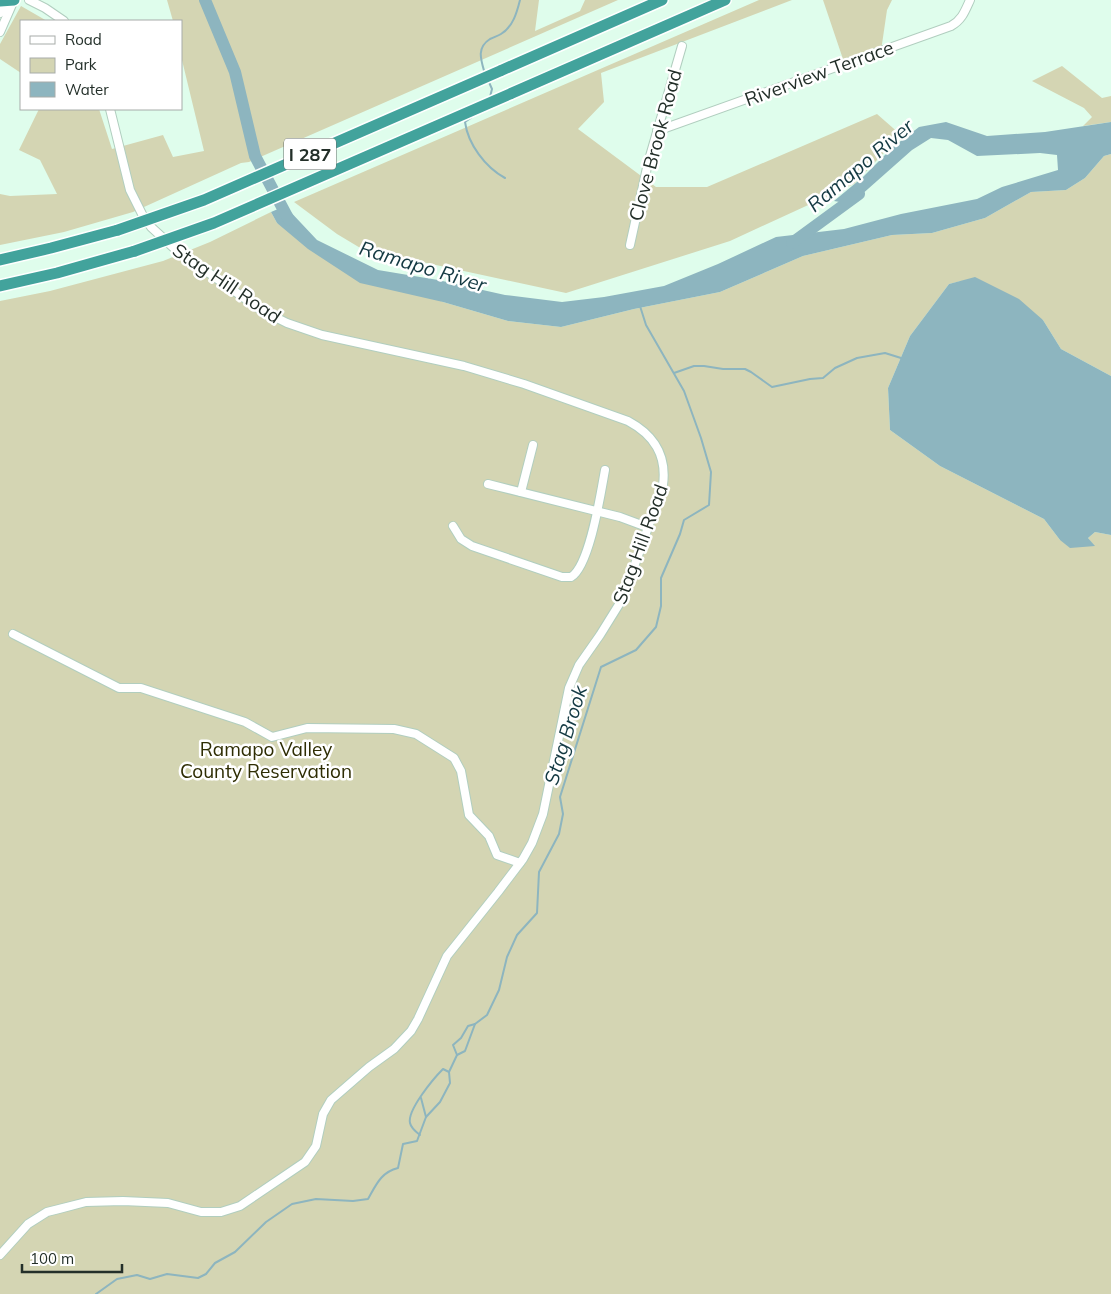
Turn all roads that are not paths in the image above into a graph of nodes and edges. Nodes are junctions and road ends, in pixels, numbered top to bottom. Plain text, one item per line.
1 (14, 0) edge
2 (29, 0) edge
3 (662, 0) edge
4 (726, 0) edge
5 (970, 0) edge
6 (0, 2) edge
7 (0, 13) edge
8 (63, 20) edge
9 (0, 32) edge
10 (682, 46) dead end
11 (110, 110) edge
12 (657, 131) junction
13 (630, 245) dead end
14 (2, 259) edge
15 (0, 286) edge
16 (533, 445) dead end
17 (605, 470) dead end
18 (488, 484) dead end
19 (521, 492) junction
20 (598, 512) junction
21 (453, 526) dead end
22 (647, 527) junction
23 (13, 634) dead end
24 (520, 863) junction
25 (0, 1255) edge

1 - 6 highway
2 - 8 street
3 - 14 highway, I 287, bridge
4 - 15 highway, I 287, bridge
5 - 12 street, Riverview Terrace
7 - 9 street
10 - 12 street, Clove Brook Road
11 - 22 street, Stag Hill Road
12 - 13 street, Clove Brook Road
16 - 19 street
17 - 20 street
18 - 19 street
19 - 20 street
20 - 21 street
20 - 22 street
22 - 24 street, Stag Hill Road
23 - 24 street
24 - 25 street, Stag Hill Road

